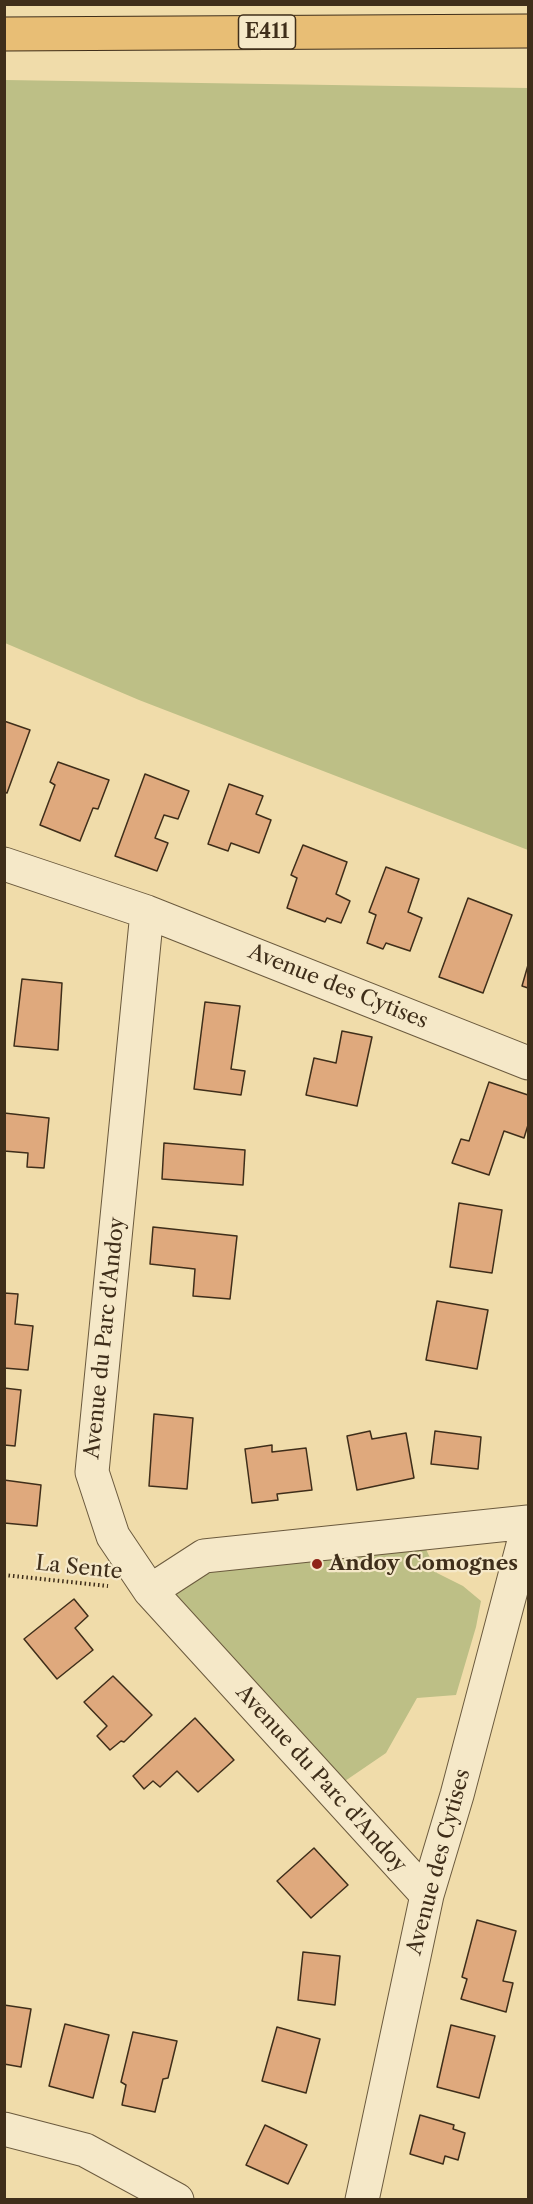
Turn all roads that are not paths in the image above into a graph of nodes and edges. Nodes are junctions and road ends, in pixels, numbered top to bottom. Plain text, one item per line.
1 (528, 31) edge
2 (4, 34) edge
3 (4, 864) edge
4 (147, 912) junction
5 (528, 1063) edge
6 (528, 1522) edge
7 (528, 1526) edge
8 (150, 1591) junction
9 (427, 1895) junction
10 (4, 2129) edge
11 (177, 2199) edge
12 (362, 2199) edge

1 - 2 highway, E411
3 - 4 street, Avenue des Cytises
4 - 5 street, Avenue des Cytises
4 - 8 street, Avenue du Parc d'Andoy
6 - 8 street
7 - 9 street, Avenue des Cytises
8 - 9 street, Avenue du Parc d'Andoy
9 - 12 street, Avenue des Cytises
10 - 11 street

